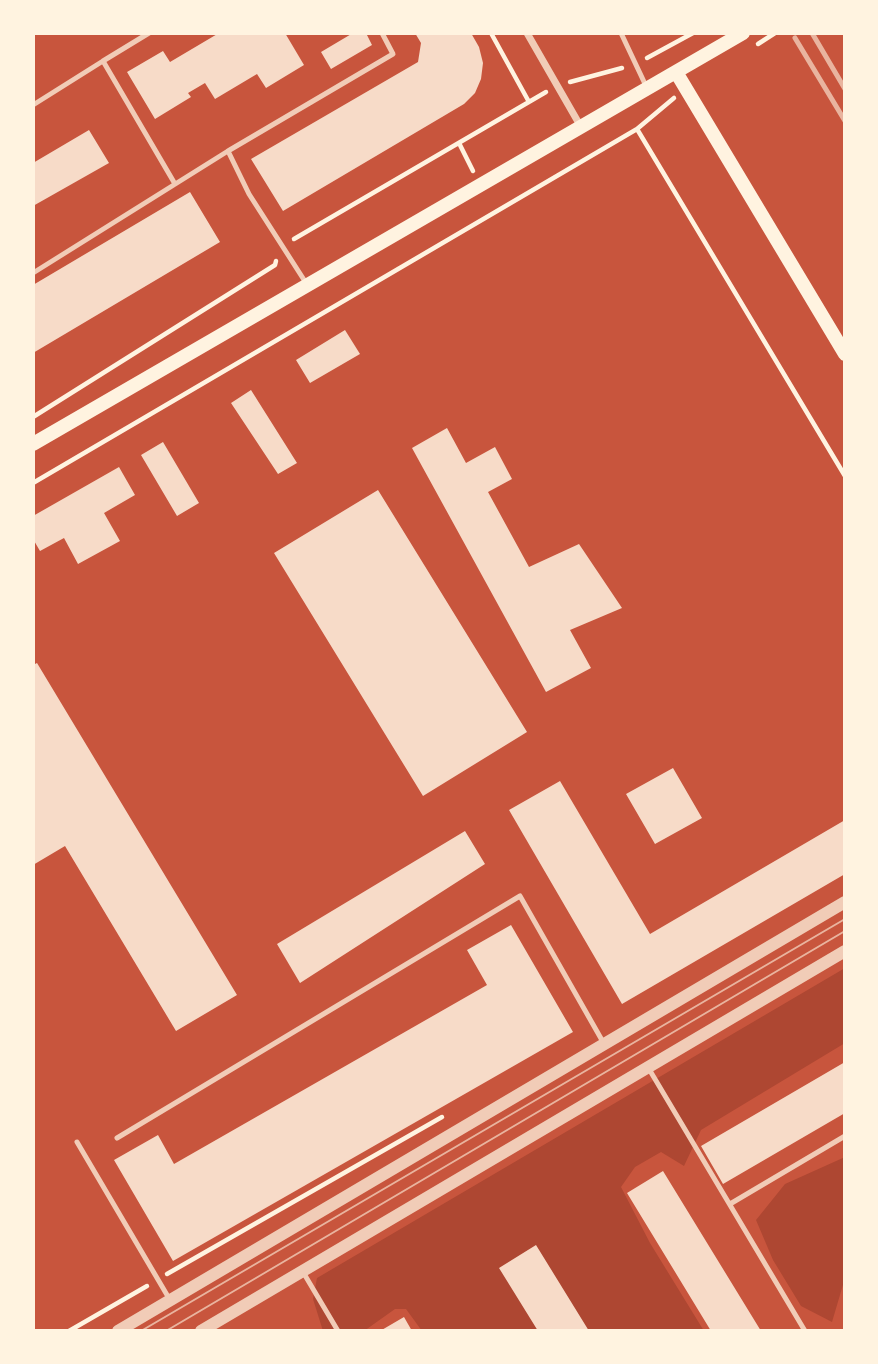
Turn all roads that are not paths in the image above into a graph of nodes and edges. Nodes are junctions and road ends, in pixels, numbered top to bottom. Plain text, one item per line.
1 (149, 33) edge
2 (382, 33) edge
3 (527, 33) edge
4 (621, 33) edge
5 (743, 33) edge
6 (103, 61) junction
7 (676, 72) junction
8 (647, 89) junction
9 (33, 105) edge
10 (581, 127) junction
11 (228, 150) junction
12 (175, 184) junction
13 (33, 273) edge
14 (308, 286) junction
15 (845, 354) edge
16 (33, 444) edge
17 (845, 902) edge
18 (845, 951) edge
19 (604, 1044) junction
20 (647, 1066) junction
21 (845, 1136) edge
22 (117, 1138) dead end
23 (77, 1142) dead end
24 (730, 1204) junction
25 (303, 1272) junction
26 (170, 1300) junction
27 (118, 1331) edge
28 (201, 1331) edge
29 (338, 1331) edge
30 (805, 1331) edge

1 - 6 lane
2 - 11 lane
3 - 10 street
4 - 8 lane
5 - 7 main road
6 - 9 lane
6 - 12 lane
7 - 8 main road
7 - 15 main road
8 - 10 main road
10 - 14 main road
11 - 12 lane
11 - 14 lane
12 - 13 lane
14 - 16 main road
17 - 19 street
18 - 20 street
19 - 22 lane
19 - 26 street
20 - 24 lane
20 - 25 street
21 - 24 lane
23 - 26 lane
24 - 30 lane
25 - 28 street
25 - 29 lane
26 - 27 street

